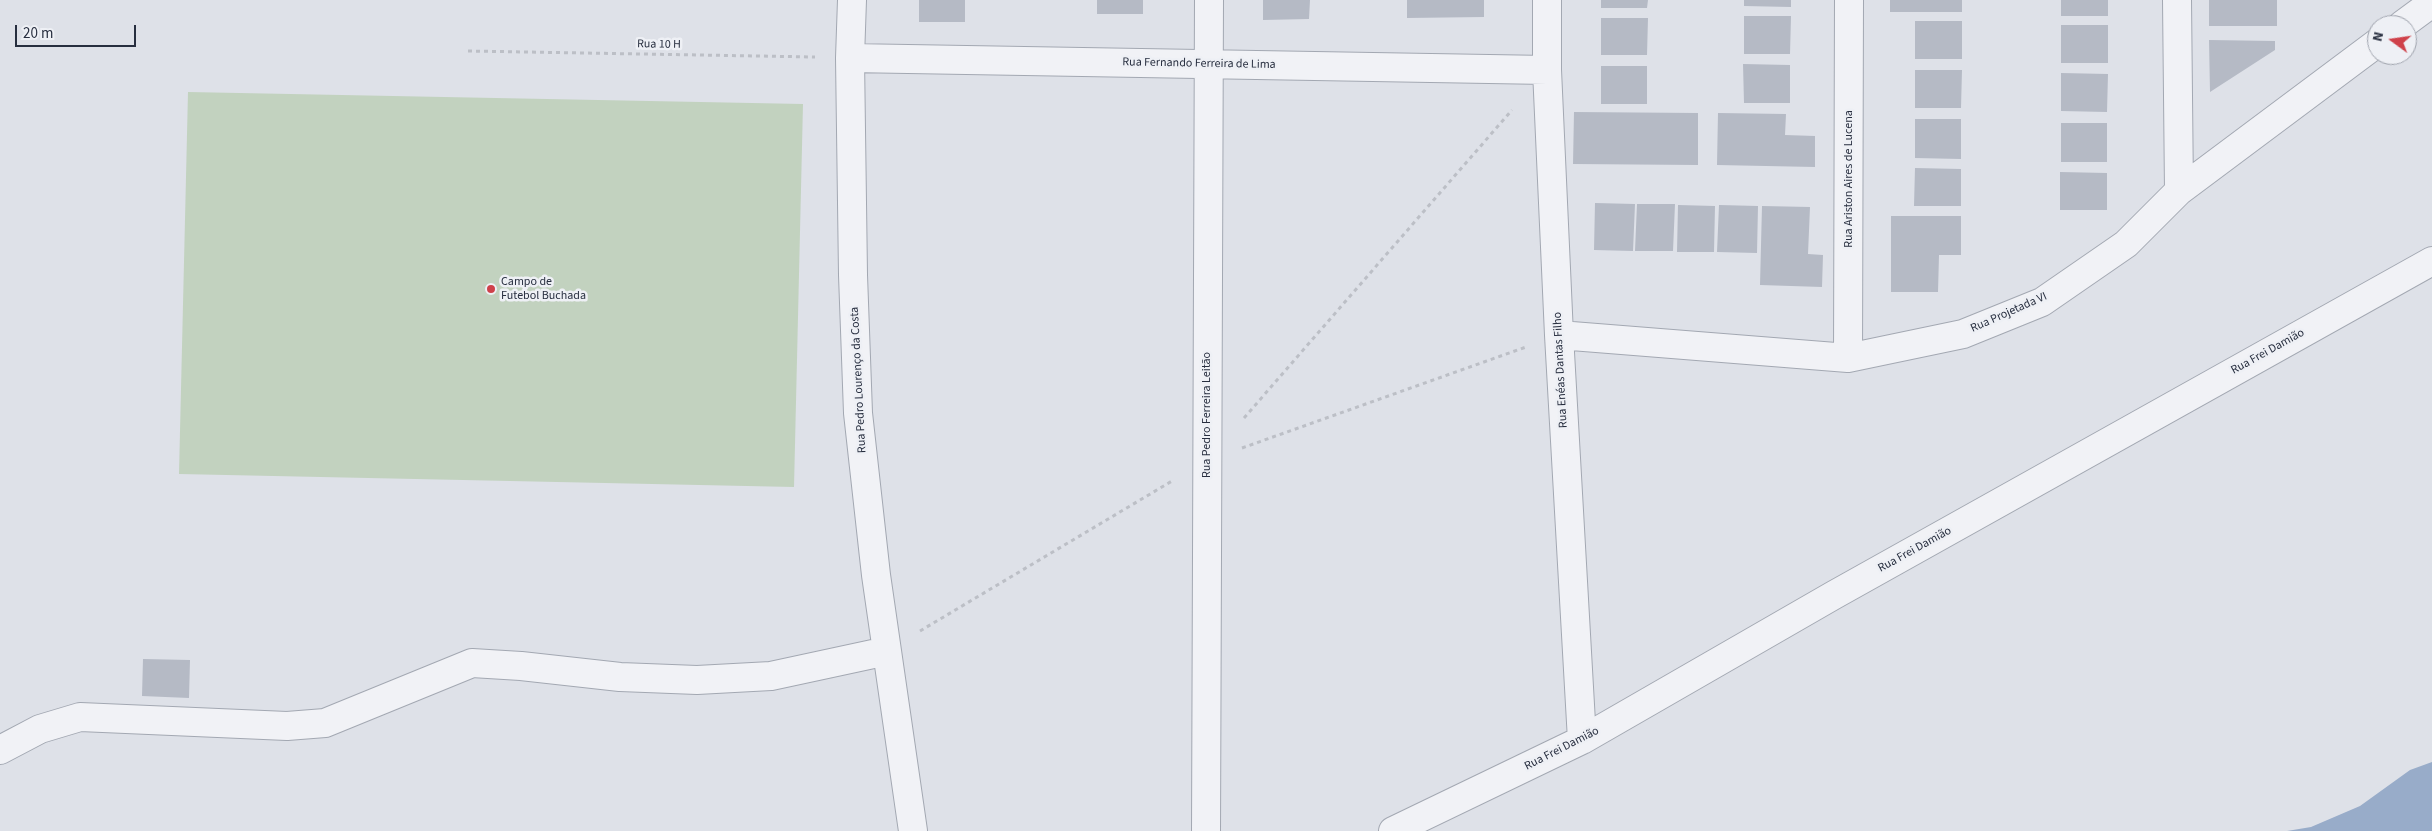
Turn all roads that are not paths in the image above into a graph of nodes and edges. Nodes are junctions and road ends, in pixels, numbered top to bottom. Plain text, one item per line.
1 (852, 0) edge
2 (1209, 0) edge
3 (1547, 0) edge
4 (1849, 0) edge
5 (2177, 0) edge
6 (2432, 3) edge
7 (2416, 15) edge
8 (2367, 50) edge
9 (850, 58) junction
10 (1209, 64) junction
11 (1547, 70) junction
12 (2179, 191) junction
13 (2432, 261) edge
14 (1559, 335) junction
15 (1848, 358) junction
16 (887, 651) junction
17 (1582, 740) junction
18 (0, 750) edge
19 (914, 831) edge
20 (1206, 831) edge
21 (1393, 831) edge

1 - 9 street, Rua Pedro Lourenço da Costa
2 - 10 street, Rua Pedro Ferreira Leitão
3 - 11 street, Rua Enéas Dantas Filho
4 - 15 street, Rua Ariston Aires de Lucena
5 - 12 street
6 - 7 street
8 - 12 street, Rua Projetada VI
9 - 10 street, Rua Fernando Ferreira de Lima
9 - 16 street, Rua Pedro Lourenço da Costa
10 - 11 street, Rua Fernando Ferreira de Lima
10 - 20 street, Rua Pedro Ferreira Leitão
11 - 14 street, Rua Enéas Dantas Filho
12 - 15 street, Rua Projetada VI
13 - 17 street, Rua Frei Damião
14 - 15 street, Rua Projetada VI
14 - 17 street, Rua Enéas Dantas Filho
16 - 18 street
16 - 19 street, Rua Pedro Lourenço da Costa
17 - 21 street, Rua Frei Damião

